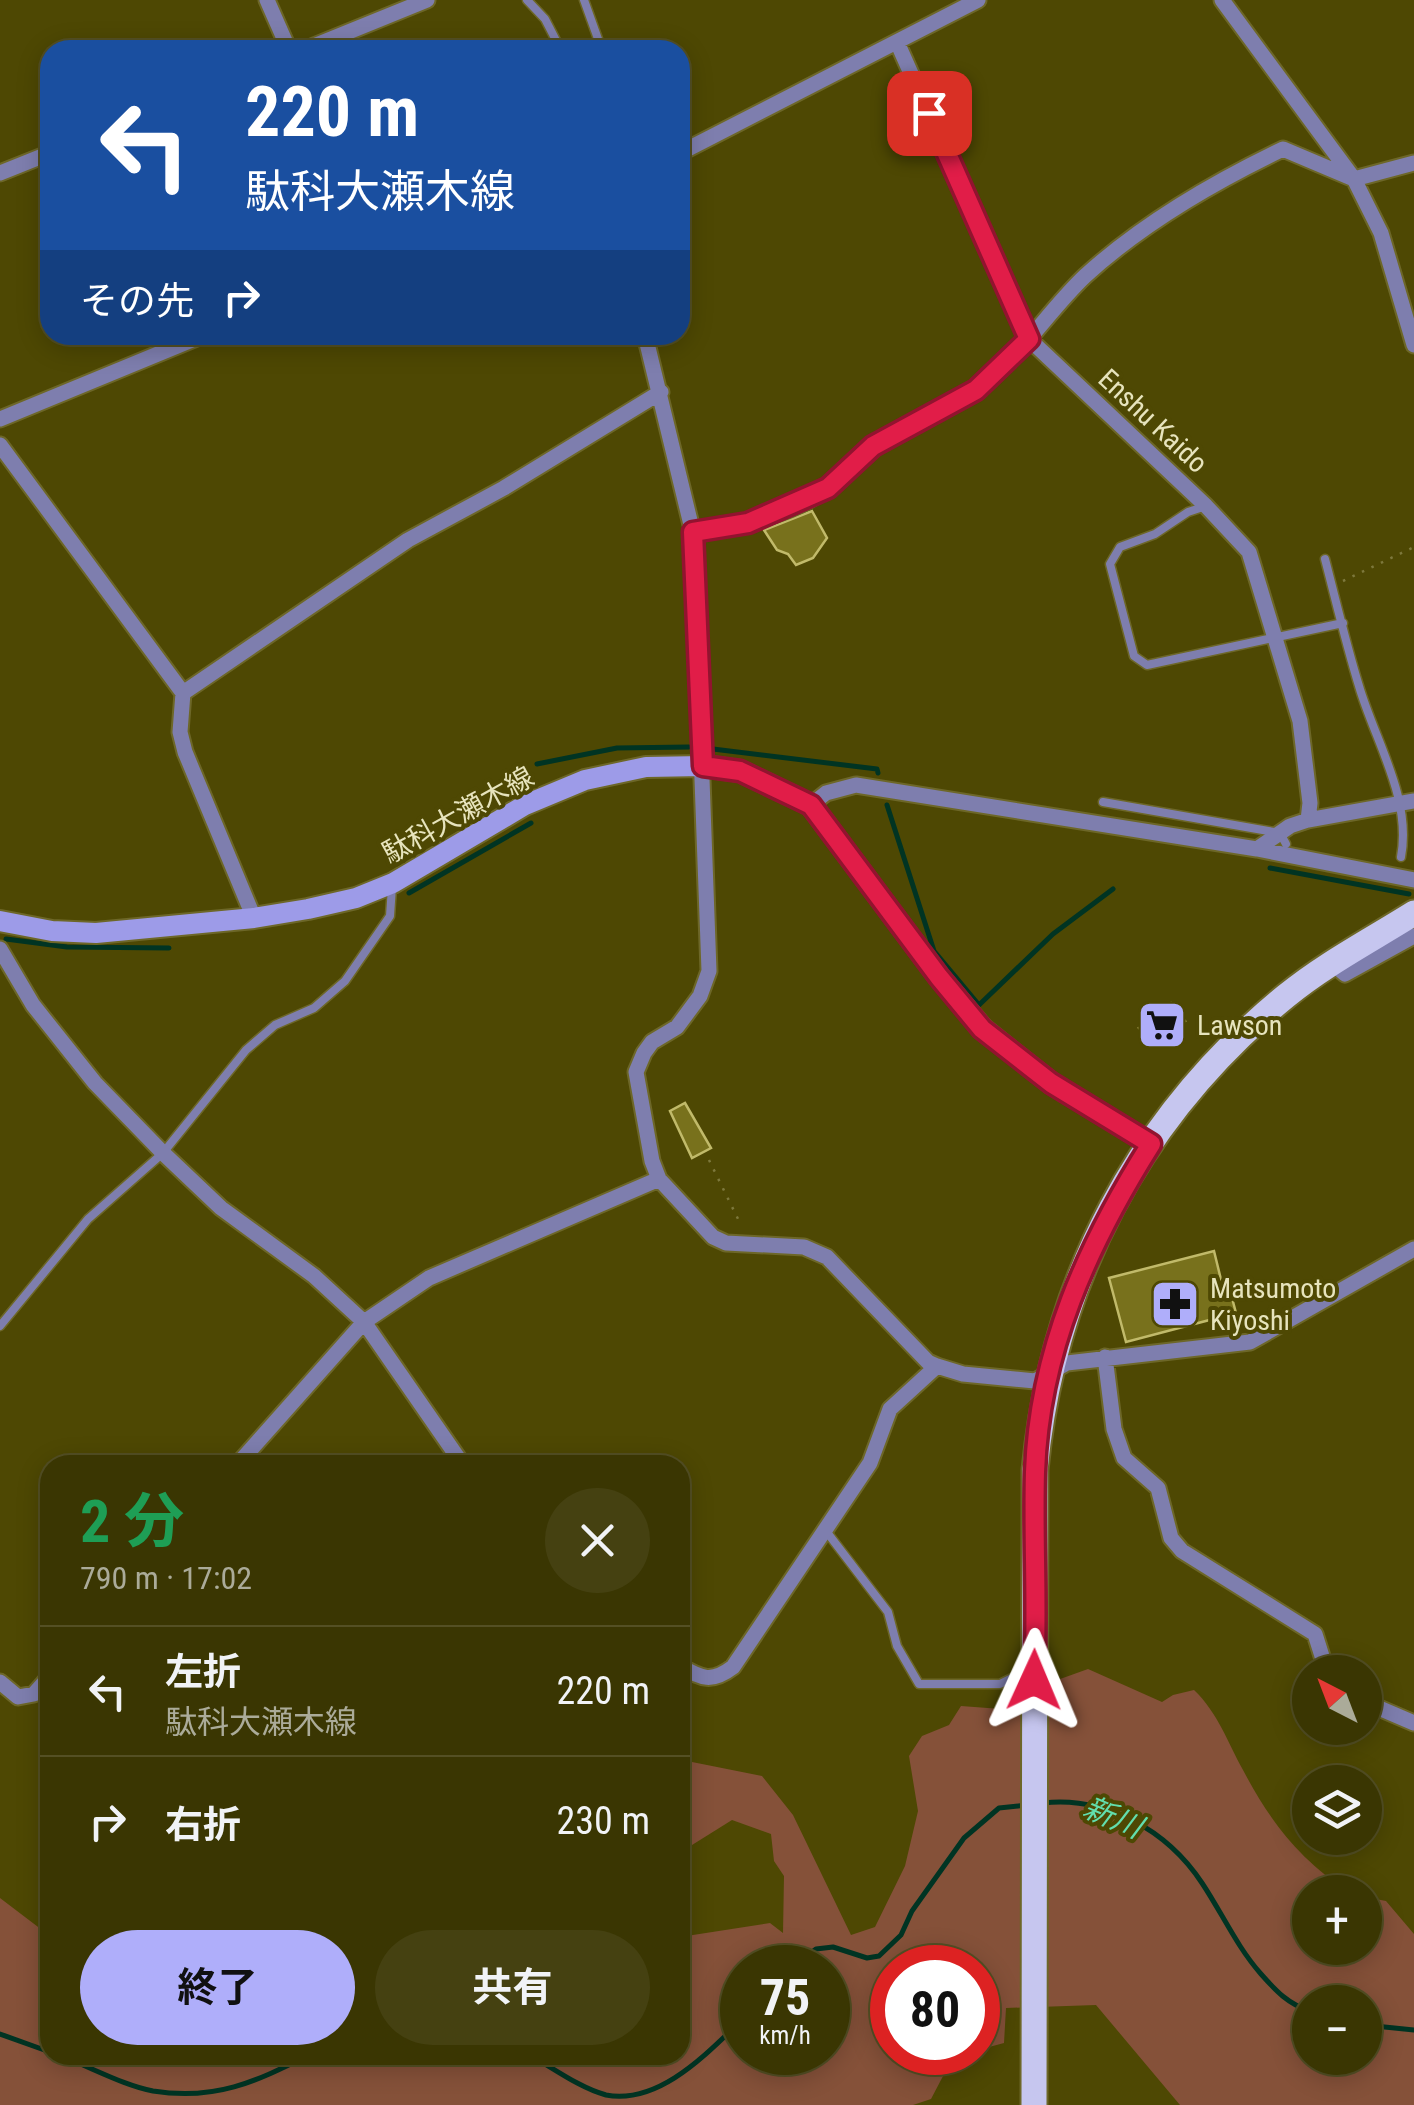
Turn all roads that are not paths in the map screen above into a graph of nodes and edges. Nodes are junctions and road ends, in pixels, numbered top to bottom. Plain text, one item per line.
1 (267, 0) edge
2 (428, 0) edge
3 (527, 0) edge
4 (584, 0) edge
5 (978, 0) edge
6 (1222, 0) edge
7 (285, 40) edge
8 (329, 40) edge
9 (556, 40) edge
10 (598, 40) edge
11 (897, 42) junction
12 (690, 148) edge
13 (40, 157) edge
14 (1414, 163) edge
15 (0, 173) edge
16 (1354, 180) junction
17 (1029, 339) junction
18 (180, 345) edge
19 (648, 345) edge
20 (1414, 345) edge
21 (660, 392) junction
22 (0, 419) edge
23 (0, 445) edge
24 (1206, 506) junction
25 (693, 532) junction
26 (1324, 559) dead end
27 (1343, 623) junction
28 (1276, 639) junction
29 (183, 693) junction
30 (703, 766) junction
31 (1103, 802) dead end
32 (1407, 802) edge
33 (811, 805) junction
34 (1308, 820) junction
35 (1283, 838) junction
36 (1257, 849) junction
37 (1401, 856) dead end
38 (1414, 880) edge
39 (392, 883) junction
40 (1414, 913) edge
41 (254, 918) junction
42 (0, 921) edge
43 (1414, 936) edge
44 (0, 949) edge
45 (1332, 964) junction
46 (1151, 1144) junction
47 (163, 1153) junction
48 (659, 1178) junction
49 (1414, 1248) edge
50 (364, 1322) junction
51 (0, 1326) edge
52 (1104, 1357) junction
53 (937, 1366) junction
54 (1048, 1374) junction
55 (247, 1455) edge
56 (456, 1455) edge
57 (824, 1529) junction
58 (1322, 1655) edge
59 (690, 1672) edge
60 (1034, 1673) junction
61 (0, 1682) edge
62 (40, 1687) edge
63 (1382, 1709) edge
64 (1414, 1723) edge
65 (1034, 2105) edge

1 - 7 street
2 - 8 street
3 - 9 lane
4 - 10 lane
5 - 11 street
6 - 16 street
11 - 12 street
11 - 17 street, Enshu Kaido
13 - 15 street
14 - 16 street
16 - 17 street
16 - 20 street
17 - 24 street, Enshu Kaido
17 - 25 street
18 - 22 street
19 - 21 street
21 - 25 street
21 - 29 street
23 - 29 street
24 - 28 street, Enshu Kaido
24 - 28 lane
25 - 30 street
26 - 27 lane
27 - 28 lane
27 - 32 lane
28 - 34 street, Enshu Kaido
29 - 41 street
30 - 33 main road, 駄科大瀬木線
30 - 39 main road, 駄科大瀬木線
30 - 48 street
31 - 35 lane
32 - 34 street
32 - 37 lane
33 - 36 street
33 - 46 main road, 駄科大瀬木線
34 - 35 street
35 - 36 street
36 - 38 street
39 - 41 main road, 駄科大瀬木線
39 - 47 lane
40 - 45 highway
41 - 42 main road, 駄科大瀬木線
43 - 45 street
44 - 47 street
45 - 46 highway
46 - 54 highway
47 - 50 street
47 - 51 lane
48 - 50 street
48 - 53 street
49 - 52 street
50 - 55 street
50 - 56 street
52 - 54 street
52 - 58 street
53 - 54 street
53 - 57 street
54 - 60 highway
57 - 59 street
57 - 60 lane
60 - 65 highway
61 - 62 street
63 - 64 street

